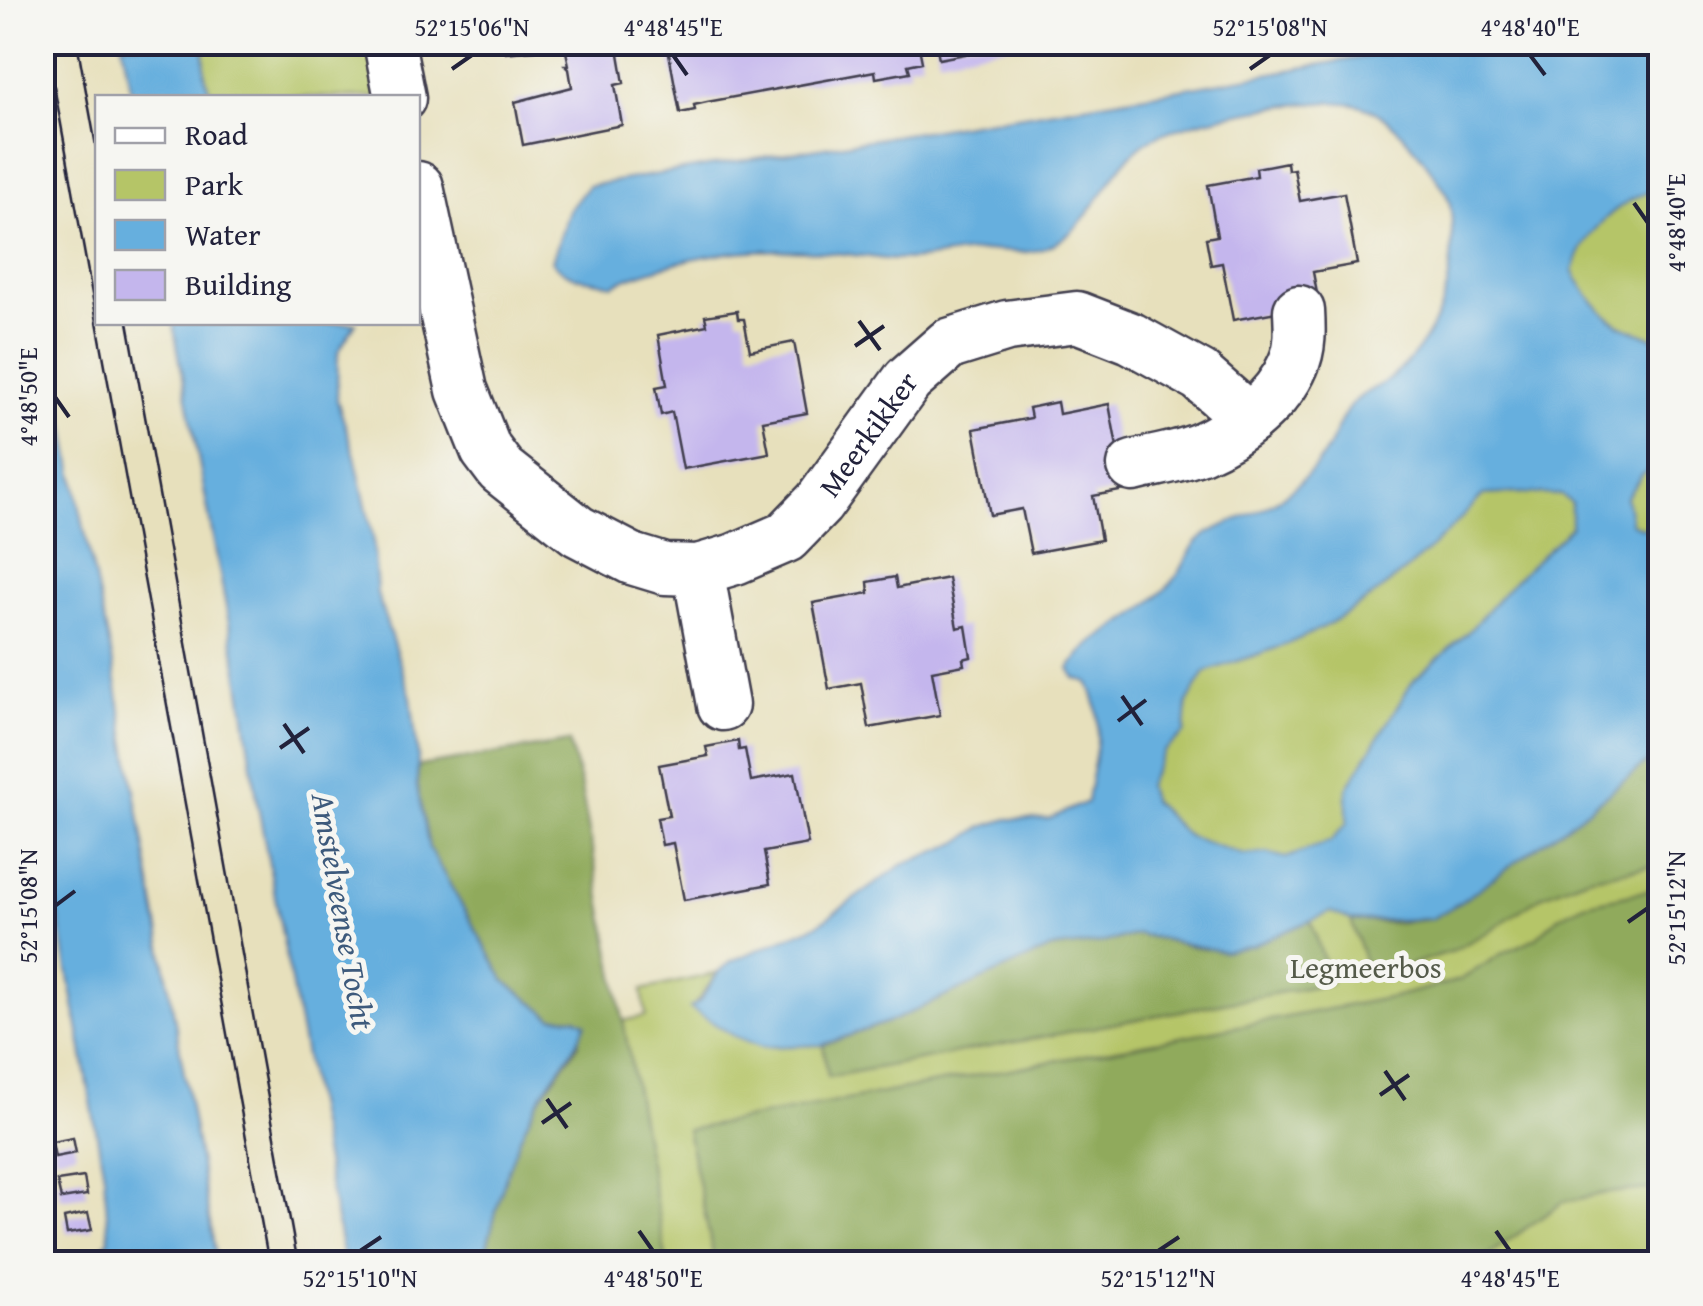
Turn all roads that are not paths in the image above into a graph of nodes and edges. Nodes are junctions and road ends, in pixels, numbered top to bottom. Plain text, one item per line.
1 (389, 42) edge
2 (399, 95) edge
3 (420, 196) edge
4 (1299, 311) dead end
5 (1249, 419) junction
6 (1133, 466) dead end
7 (698, 570) junction
8 (723, 705) dead end

1 - 2 street
3 - 7 street, Meerkikker
4 - 5 street
5 - 6 street
5 - 7 street, Meerkikker
7 - 8 street

